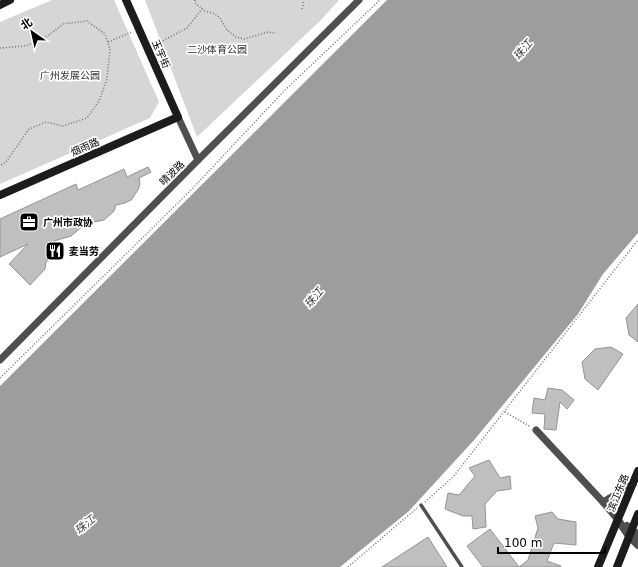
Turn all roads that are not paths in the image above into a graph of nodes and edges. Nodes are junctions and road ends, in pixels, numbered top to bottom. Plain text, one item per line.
1 (10, 0) edge
2 (126, 0) edge
3 (359, 0) edge
4 (0, 4) edge
5 (178, 116) junction
6 (198, 160) junction
7 (0, 195) edge
8 (0, 360) edge
9 (536, 430) road end
10 (638, 471) edge
11 (633, 484) junction
12 (603, 502) junction
13 (421, 505) road end
14 (638, 514) edge
15 (618, 520) junction
16 (633, 534) edge
17 (638, 545) edge
18 (462, 567) edge
19 (598, 567) edge
20 (617, 567) edge

1 - 4 main road
2 - 5 main road, 玉宇街
3 - 6 street, 晴波路
5 - 6 street
5 - 7 main road, 烟雨路
6 - 8 street, 晴波路
9 - 12 street
10 - 11 main road, 滨江东路
11 - 12 street
11 - 15 main road, 滨江东路
12 - 15 street
13 - 18 lane
14 - 16 main road
15 - 16 street
15 - 19 main road, 滨江东路
16 - 17 street
16 - 20 main road

